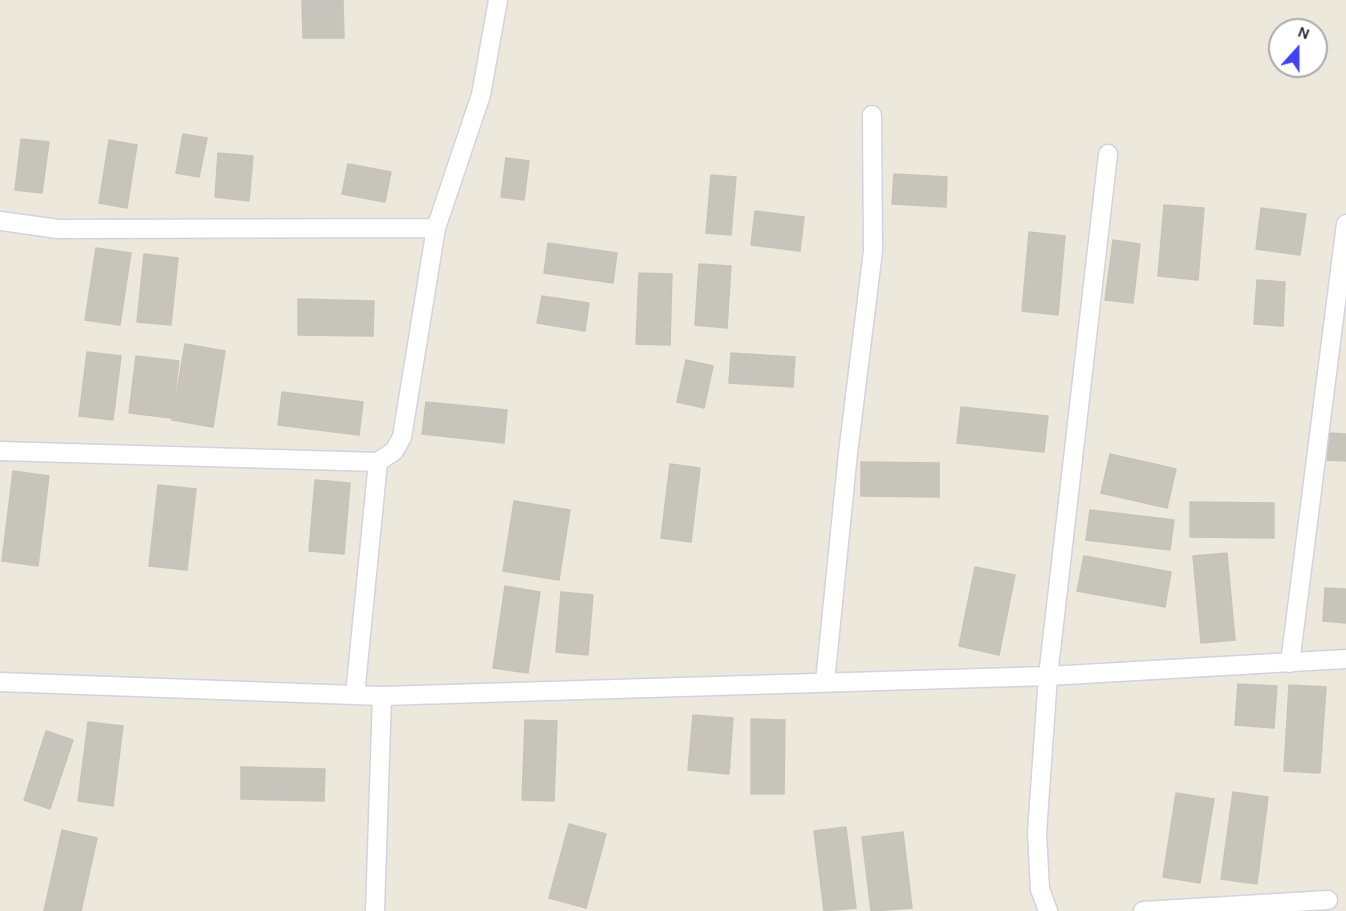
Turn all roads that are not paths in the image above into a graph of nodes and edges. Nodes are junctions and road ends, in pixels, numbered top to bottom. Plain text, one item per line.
1 (498, 0) edge
2 (872, 115) dead end
3 (1108, 154) dead end
4 (0, 221) edge
5 (1346, 224) edge
6 (436, 228) junction
7 (0, 451) edge
8 (378, 462) junction
9 (1346, 659) edge
10 (1290, 663) junction
11 (1048, 676) junction
12 (0, 682) edge
13 (825, 682) junction
14 (356, 695) junction
15 (382, 696) junction
16 (1328, 900) dead end
17 (375, 911) edge
18 (1048, 911) edge
19 (1143, 911) edge

1 - 6 street
2 - 13 street
3 - 11 street
4 - 6 street
5 - 10 street
6 - 8 street
7 - 8 street
8 - 14 street
9 - 10 street
10 - 11 street
11 - 13 street
11 - 18 street
12 - 14 street
13 - 15 street
14 - 15 street
15 - 17 street
16 - 19 street

